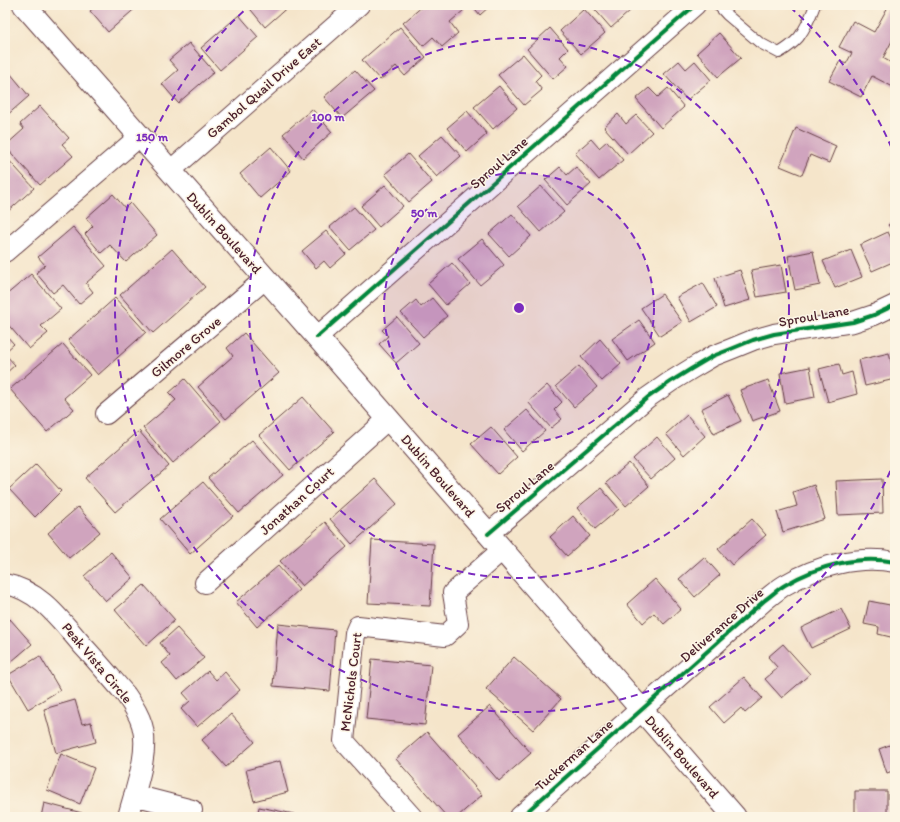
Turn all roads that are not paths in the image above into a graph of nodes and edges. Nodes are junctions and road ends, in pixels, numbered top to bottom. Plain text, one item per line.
1 (359, 5) edge
2 (695, 5) edge
3 (718, 5) edge
4 (815, 5) edge
5 (29, 7) edge
6 (140, 136) junction
7 (170, 171) junction
8 (5, 252) edge
9 (265, 279) junction
10 (895, 305) edge
11 (317, 337) junction
12 (106, 414) dead end
13 (388, 419) junction
14 (488, 534) junction
15 (502, 550) junction
16 (895, 562) edge
17 (205, 583) dead end
18 (5, 584) edge
19 (641, 710) junction
20 (134, 795) junction
21 (192, 810) dead end
22 (128, 817) edge
23 (412, 817) edge
24 (521, 817) edge
25 (735, 817) edge

1 - 7 street, Gambol Quail Drive East
2 - 11 street, Sproul Lane
3 - 4 lane
5 - 6 main road, Dublin Boulevard
6 - 7 main road, Dublin Boulevard
6 - 8 street
7 - 9 main road, Dublin Boulevard
9 - 11 main road, Dublin Boulevard
9 - 12 street, Gilmore Grove
10 - 14 street, Sproul Lane
11 - 13 main road, Dublin Boulevard
13 - 14 main road, Dublin Boulevard
13 - 17 street, Jonathan Court
14 - 15 main road, Dublin Boulevard
15 - 19 main road, Dublin Boulevard
15 - 23 street, McNichols Court
16 - 19 street, Deliverance Drive
18 - 20 street, Peak Vista Circle
19 - 24 main road, Tuckerman Lane
19 - 25 main road, Dublin Boulevard
20 - 21 street
20 - 22 street, Peak Vista Circle

